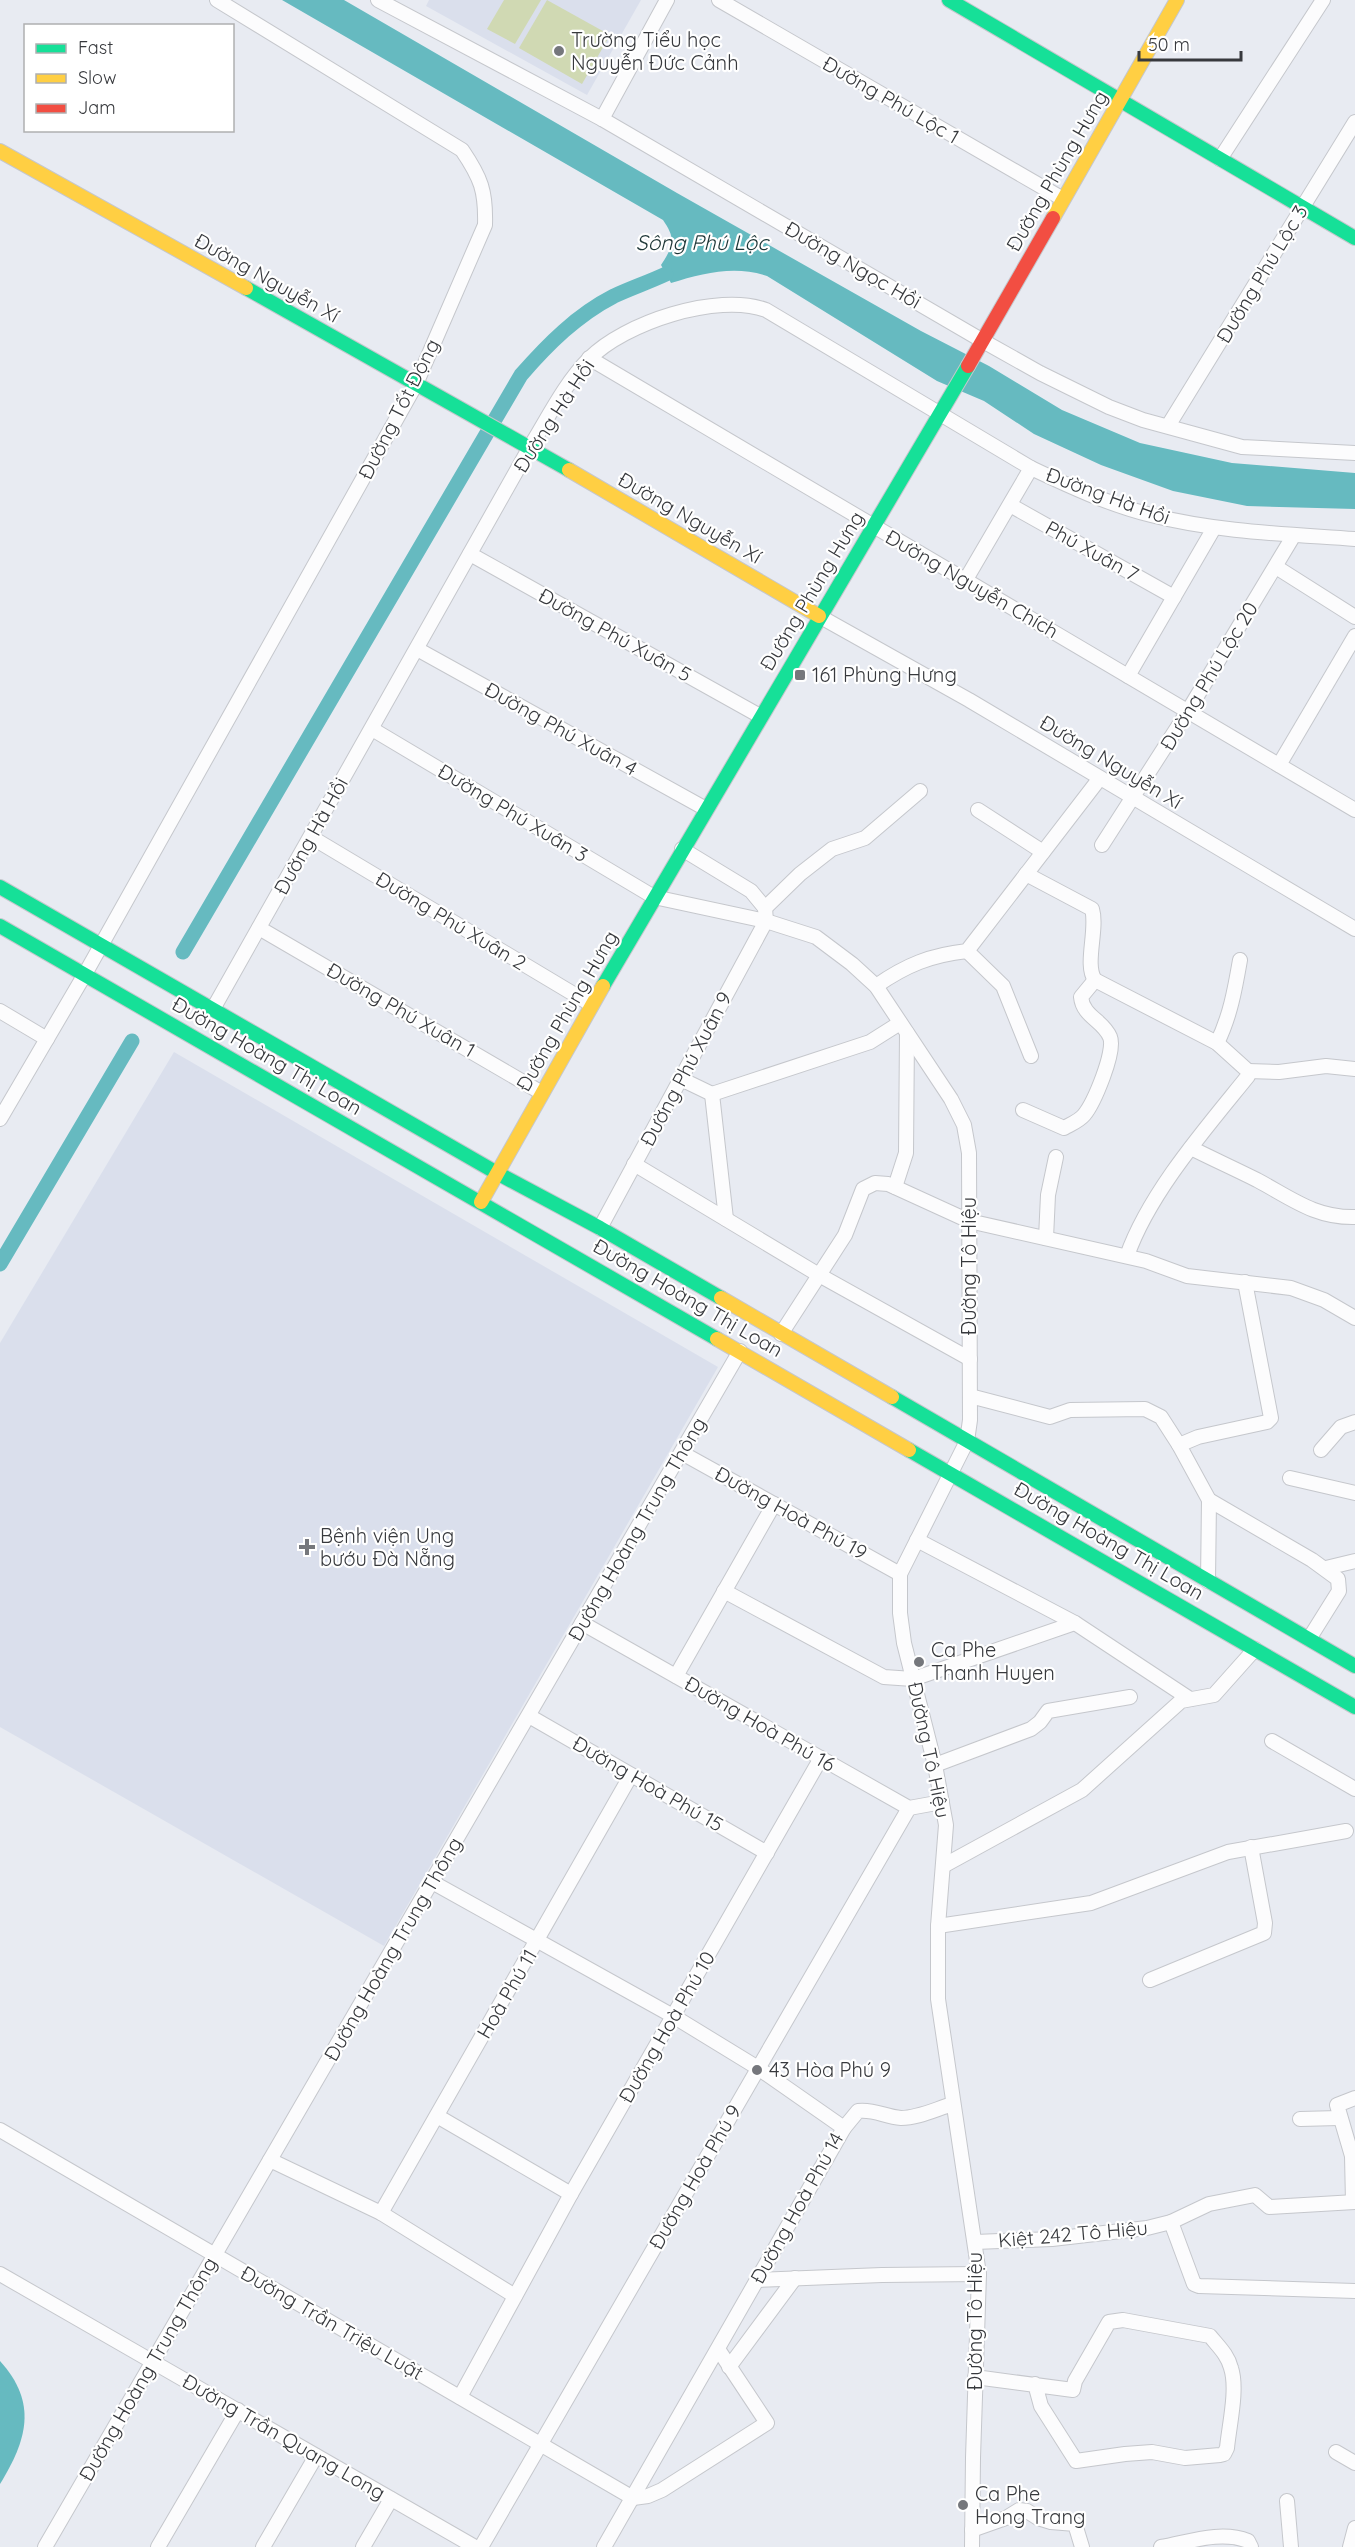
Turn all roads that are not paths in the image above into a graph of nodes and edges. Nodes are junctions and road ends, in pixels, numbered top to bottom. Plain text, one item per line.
1 (218, 0) edge
2 (378, 0) edge
3 (667, 0) edge
4 (719, 0) edge
5 (949, 0) edge
6 (1177, 0) edge
7 (1323, 0) edge
8 (396, 4) edge
9 (1120, 100) junction
10 (602, 119) junction
11 (1355, 122) edge
12 (0, 151) edge
13 (1220, 159) junction
14 (1063, 199) junction
15 (1302, 207) junction
16 (1355, 238) edge
17 (983, 341) junction
18 (589, 358) junction
19 (416, 384) junction
20 (941, 414) junction
21 (1168, 426) junction
22 (530, 447) junction
23 (1355, 453) edge
24 (1032, 468) junction
25 (1010, 505) junction
26 (874, 527) junction
27 (1214, 528) junction
28 (1294, 535) junction
29 (1355, 539) edge
30 (470, 554) junction
31 (1276, 567) junction
32 (965, 580) junction
33 (1174, 597) junction
34 (819, 616) junction
35 (1355, 617) edge
36 (1355, 636) edge
37 (417, 649) junction
38 (1128, 676) junction
39 (1188, 711) junction
40 (760, 716) junction
41 (372, 729) junction
42 (1279, 765) junction
43 (1101, 778) junction
44 (920, 791) dead end
45 (1134, 798) junction
46 (706, 809) junction
47 (978, 810) dead end
48 (1355, 810) edge
49 (311, 837) junction
50 (1102, 845) dead end
51 (682, 849) junction
52 (1043, 852) junction
53 (1026, 874) junction
54 (0, 887) edge
55 (654, 897) junction
56 (765, 915) junction
57 (0, 926) edge
58 (259, 928) junction
59 (1355, 929) edge
60 (102, 945) junction
61 (967, 951) junction
62 (1240, 960) dead end
63 (85, 974) junction
64 (1095, 980) junction
65 (876, 987) junction
66 (592, 1005) junction
67 (213, 1009) junction
68 (0, 1011) edge
69 (903, 1028) junction
70 (47, 1038) junction
71 (1217, 1043) junction
72 (1031, 1056) dead end
73 (1355, 1069) edge
74 (1248, 1071) junction
75 (681, 1079) junction
76 (542, 1093) junction
77 (712, 1094) junction
78 (1023, 1110) dead end
79 (0, 1119) edge
80 (1191, 1148) junction
81 (1056, 1157) dead end
82 (634, 1164) junction
83 (497, 1173) junction
84 (895, 1186) junction
85 (481, 1202) junction
86 (1355, 1217) edge
87 (726, 1219) junction
88 (969, 1221) junction
89 (600, 1228) junction
90 (1046, 1238) junction
91 (1127, 1257) junction
92 (819, 1275) junction
93 (1245, 1282) junction
94 (1355, 1318) edge
95 (781, 1334) junction
96 (740, 1351) junction
97 (970, 1359) junction
98 (970, 1396) junction
99 (1355, 1422) edge
100 (967, 1441) junction
101 (1179, 1445) junction
102 (1322, 1450) dead end
103 (681, 1453) junction
104 (951, 1472) junction
105 (1290, 1478) dead end
106 (1355, 1493) edge
107 (1209, 1500) junction
108 (774, 1504) junction
109 (917, 1540) junction
110 (1355, 1561) edge
111 (1326, 1568) junction
112 (900, 1574) junction
113 (1208, 1581) junction
114 (724, 1591) junction
115 (582, 1623) junction
116 (1075, 1623) junction
117 (1309, 1639) junction
118 (1255, 1649) junction
119 (1355, 1666) edge
120 (676, 1676) junction
121 (913, 1679) junction
122 (1130, 1697) dead end
123 (1190, 1699) junction
124 (1355, 1707) edge
125 (529, 1716) junction
126 (1272, 1741) dead end
127 (821, 1758) junction
128 (935, 1765) junction
129 (632, 1775) junction
130 (1355, 1789) edge
131 (942, 1802) junction
132 (909, 1808) junction
133 (1346, 1831) dead end
134 (1251, 1847) junction
135 (767, 1853) junction
136 (943, 1866) junction
137 (432, 1882) junction
138 (938, 1926) junction
139 (537, 1941) junction
140 (1150, 1980) dead end
141 (673, 2016) junction
142 (758, 2068) junction
143 (1355, 2098) edge
144 (953, 2104) junction
145 (437, 2116) junction
146 (1339, 2118) junction
147 (1300, 2119) dead end
148 (844, 2128) junction
149 (0, 2130) edge
150 (270, 2160) junction
151 (571, 2194) junction
152 (1354, 2202) edge
153 (381, 2213) junction
154 (1171, 2222) junction
155 (975, 2242) junction
156 (214, 2255) junction
157 (0, 2274) edge
158 (978, 2274) junction
159 (795, 2278) junction
160 (758, 2280) junction
161 (1355, 2291) edge
162 (515, 2296) junction
163 (718, 2349) junction
164 (153, 2362) junction
165 (729, 2367) junction
166 (975, 2377) junction
167 (1035, 2384) junction
168 (460, 2397) junction
169 (238, 2410) junction
170 (541, 2443) junction
171 (1336, 2452) dead end
172 (316, 2456) junction
173 (1355, 2463) edge
174 (633, 2498) junction
175 (391, 2499) junction
176 (1287, 2501) dead end
177 (1355, 2528) edge
178 (972, 2530) junction
179 (609, 2544) edge
180 (45, 2547) edge
181 (158, 2547) edge
182 (263, 2547) edge
183 (363, 2547) edge
184 (475, 2547) edge
185 (481, 2547) edge
186 (972, 2547) edge
187 (1082, 2547) edge
188 (1161, 2547) edge
189 (1251, 2547) edge
190 (1291, 2547) edge
191 (1350, 2547) edge

1 - 19 street, Đường Tốt Động
2 - 8 street, Đường Ngọc Hồi
3 - 10 street
4 - 14 street, Đường Phú Lộc 1
5 - 9 main road
6 - 9 main road, Đường Phùng Hưng
7 - 13 street
8 - 10 street, Đường Ngọc Hồi
9 - 13 main road
9 - 14 main road, Đường Phùng Hưng
10 - 17 street, Đường Ngọc Hồi
11 - 15 street, Đường Phú Lộc 3
12 - 19 main road, Đường Nguyễn Xí
13 - 15 main road
14 - 17 main road, Đường Phùng Hưng
15 - 16 main road
15 - 21 street, Đường Phú Lộc 3
17 - 20 main road, Đường Phùng Hưng
17 - 21 street, Đường Ngọc Hồi
18 - 20 street, Đường Hà Hồi
18 - 22 street, Đường Hà Hồi
18 - 26 street, Đường Nguyễn Chích
19 - 22 main road, Đường Nguyễn Xí
19 - 60 street, Đường Tốt Động
20 - 24 street, Đường Hà Hồi
20 - 26 main road, Đường Phùng Hưng
21 - 23 street, Đường Ngọc Hồi
22 - 30 street, Đường Hà Hồi
22 - 34 main road, Đường Nguyễn Xí
24 - 25 street
24 - 27 street, Đường Hà Hồi
25 - 32 street
25 - 33 street, Phú Xuân 7
26 - 32 street, Đường Nguyễn Chích
26 - 34 main road, Đường Phùng Hưng
27 - 28 street, Đường Hà Hồi
27 - 33 street
28 - 29 street, Đường Hà Hồi
28 - 31 street, Đường Phú Lộc 20
30 - 37 street, Đường Hà Hồi
30 - 40 street, Đường Phú Xuân 5
31 - 35 street
31 - 39 street, Đường Phú Lộc 20
32 - 38 street, Đường Nguyễn Chích
33 - 38 street
34 - 40 main road, Đường Phùng Hưng
34 - 43 street, Đường Nguyễn Xí
36 - 42 street
37 - 41 street, Đường Hà Hồi
37 - 46 street, Đường Phú Xuân 4
38 - 39 street, Đường Nguyễn Chích
39 - 42 street, Đường Nguyễn Chích
39 - 45 street, Đường Phú Lộc 20
40 - 46 main road, Đường Phùng Hưng
41 - 49 street, Đường Hà Hồi
41 - 55 street, Đường Phú Xuân 3
42 - 48 street, Đường Nguyễn Chích
43 - 45 street, Đường Nguyễn Xí
43 - 52 street
44 - 56 street, Đường Phú Xuân 9
45 - 50 street, Đường Phú Lộc 20
45 - 59 street, Đường Nguyễn Xí
46 - 51 main road, Đường Phùng Hưng
47 - 52 street
49 - 58 street, Đường Hà Hồi
49 - 66 street, Đường Phú Xuân 2
51 - 55 main road, Đường Phùng Hưng
51 - 56 street
52 - 53 street
53 - 61 street
53 - 64 street
54 - 60 main road, Đường Hoàng Thị Loan
55 - 56 street, Đường Tô Hiệu
55 - 66 main road, Đường Phùng Hưng
56 - 65 street, Đường Tô Hiệu
56 - 75 street, Đường Phú Xuân 9
57 - 63 main road, Đường Hoàng Thị Loan
58 - 67 street, Đường Hà Hồi
58 - 76 street, Đường Phú Xuân 1
60 - 63 street, Đường Tốt Động
60 - 67 main road, Đường Hoàng Thị Loan
61 - 65 street
61 - 72 street
62 - 71 street
63 - 70 street, Đường Tốt Động
63 - 85 main road, Đường Hoàng Thị Loan
64 - 71 street
64 - 78 street
65 - 69 street, Đường Tô Hiệu
66 - 76 main road, Đường Phùng Hưng
67 - 83 main road, Đường Hoàng Thị Loan
68 - 70 street
69 - 77 street
69 - 84 street
69 - 88 street, Đường Tô Hiệu
70 - 79 street, Đường Tốt Động
71 - 74 street
73 - 74 street
74 - 80 street
75 - 77 street
75 - 82 street, Đường Phú Xuân 9
76 - 83 main road, Đường Phùng Hưng
77 - 87 street
80 - 86 street
80 - 91 street
81 - 90 street
82 - 87 street
82 - 89 street, Đường Phú Xuân 9
83 - 85 main road, Đường Phùng Hưng
83 - 89 main road, Đường Hoàng Thị Loan
84 - 88 street
84 - 92 street
85 - 96 main road, Đường Hoàng Thị Loan
87 - 92 street
88 - 90 street
88 - 97 street, Đường Tô Hiệu
89 - 95 main road, Đường Hoàng Thị Loan
90 - 91 street
91 - 93 street
92 - 95 street
92 - 97 street
93 - 94 street
93 - 101 street
95 - 100 main road, Đường Hoàng Thị Loan
96 - 103 street, Đường Hoàng Trung Thông
96 - 104 main road, Đường Hoàng Thị Loan
97 - 98 street, Đường Tô Hiệu
98 - 100 street, Đường Tô Hiệu
98 - 101 street
99 - 102 street
100 - 104 street, Đường Tô Hiệu
100 - 113 main road, Đường Hoàng Thị Loan
101 - 107 street
103 - 108 street, Đường Hoà Phú 19
103 - 115 street, Đường Hoàng Trung Thông
104 - 109 street, Đường Tô Hiệu
104 - 118 main road, Đường Hoàng Thị Loan
105 - 106 street
107 - 111 street
107 - 113 street
108 - 112 street, Đường Hoà Phú 19
108 - 114 street
109 - 112 street, Đường Tô Hiệu
109 - 116 street
110 - 111 street
111 - 117 street
112 - 121 street, Đường Tô Hiệu
113 - 117 main road, Đường Hoàng Thị Loan
114 - 120 street
114 - 121 street
115 - 120 street, Đường Hoà Phú 16
115 - 125 street, Đường Hoàng Trung Thông
116 - 121 street
116 - 123 street
117 - 119 main road, Đường Hoàng Thị Loan
118 - 123 street
118 - 124 main road, Đường Hoàng Thị Loan
120 - 127 street, Đường Hoà Phú 16
121 - 128 street, Đường Tô Hiệu
122 - 128 street
123 - 136 street
125 - 129 street, Đường Hoà Phú 15
125 - 137 street, Đường Hoàng Trung Thông
126 - 130 street
127 - 132 street, Đường Hoà Phú 16
127 - 135 street, Đường Hoà Phú 10
128 - 131 street, Đường Tô Hiệu
129 - 135 street, Đường Hoà Phú 15
129 - 139 street, Hoà Phú 11
131 - 132 street
131 - 136 street, Đường Tô Hiệu
132 - 142 street, Đường Hoà Phú 9
133 - 134 street
134 - 138 street
134 - 140 street
135 - 141 street, Đường Hoà Phú 10
136 - 138 street, Đường Tô Hiệu
137 - 139 street, Đường Hoà Phú 14
137 - 150 street, Đường Hoàng Trung Thông
138 - 144 street, Đường Tô Hiệu
139 - 141 street, Đường Hoà Phú 14
139 - 145 street, Hoà Phú 11
141 - 142 street, Đường Hoà Phú 14
141 - 151 street, Đường Hoà Phú 10
142 - 148 street, Đường Hoà Phú 14
142 - 170 street, Đường Hoà Phú 9
143 - 146 street
144 - 148 street
144 - 155 street, Đường Tô Hiệu
145 - 151 street
145 - 153 street, Hoà Phú 11
146 - 147 street
146 - 152 street, Kiệt 242 Tô Hiệu
148 - 160 street, Đường Hoà Phú 14
149 - 156 street, Đường Trần Triệu Luật
150 - 153 street
150 - 156 street, Đường Hoàng Trung Thông
151 - 162 street, Đường Hoà Phú 10
152 - 154 street, Kiệt 242 Tô Hiệu
153 - 162 street
154 - 155 street, Kiệt 242 Tô Hiệu
154 - 161 street, Kiệt 242 Tô Hiệu
155 - 158 street, Đường Tô Hiệu
156 - 164 street, Đường Hoàng Trung Thông
156 - 168 street, Đường Trần Triệu Luật
157 - 164 street, Đường Trần Quang Long
158 - 159 street
158 - 166 street, Đường Tô Hiệu
159 - 160 street
159 - 165 street
160 - 163 street, Đường Hoà Phú 14
162 - 168 street, Đường Hoà Phú 10
163 - 165 street
163 - 174 street, Đường Hoà Phú 14
164 - 169 street, Đường Trần Quang Long
164 - 180 street, Đường Hoàng Trung Thông
165 - 174 street
166 - 167 street
166 - 178 street, Đường Tô Hiệu
167 - 167 street
168 - 170 street, Đường Trần Triệu Luật
169 - 172 street, Đường Trần Quang Long
169 - 181 street
170 - 174 street, Đường Trần Triệu Luật
170 - 185 street, Đường Hoà Phú 9
171 - 173 street
172 - 175 street, Đường Trần Quang Long
172 - 182 street
174 - 179 street, Đường Hoà Phú 14
175 - 183 street
175 - 184 street, Đường Trần Quang Long
176 - 190 street
177 - 191 street
178 - 186 street, Đường Tô Hiệu
178 - 187 street
188 - 189 street

